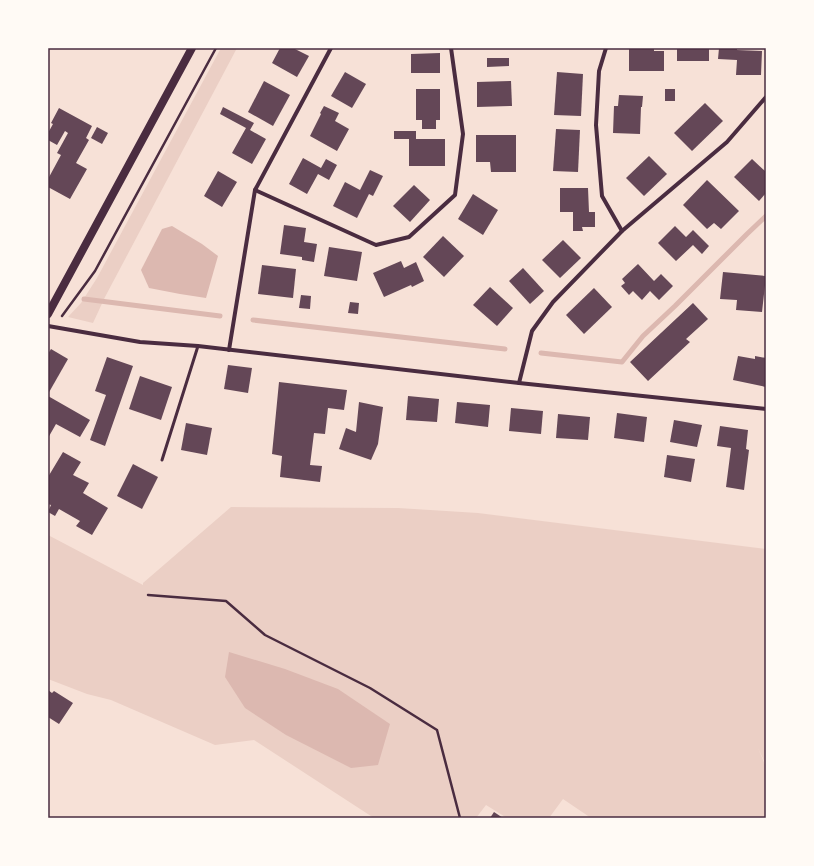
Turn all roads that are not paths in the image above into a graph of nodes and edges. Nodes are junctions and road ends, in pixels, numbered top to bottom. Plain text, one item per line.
1 (192, 48) edge
2 (331, 48) edge
3 (452, 48) edge
4 (606, 48) edge
5 (766, 98) edge
6 (255, 190) junction
7 (622, 231) junction
8 (48, 314) edge
9 (50, 327) edge
10 (198, 346) junction
11 (229, 350) junction
12 (519, 383) junction
13 (766, 410) edge
14 (162, 460) dead end

1 - 8 main road
2 - 6 street
3 - 6 street
4 - 7 street
5 - 7 street
6 - 11 street
7 - 12 street
9 - 10 street
10 - 11 street
10 - 14 lane
11 - 12 street
12 - 13 street

